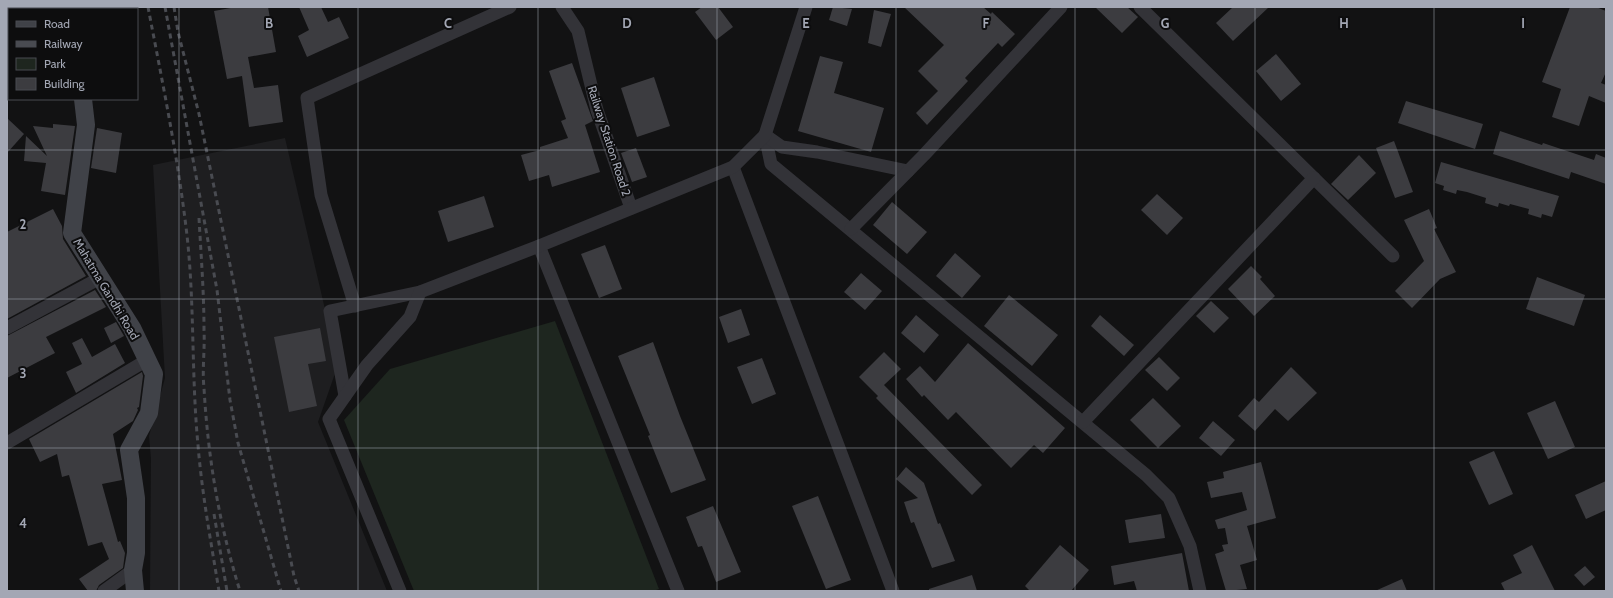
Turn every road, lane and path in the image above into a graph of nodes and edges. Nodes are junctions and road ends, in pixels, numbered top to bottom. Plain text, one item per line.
1 (510, 7) edge
2 (562, 7) edge
3 (806, 7) edge
4 (1061, 7) edge
5 (1140, 7) edge
6 (84, 100) edge
7 (765, 135) junction
8 (734, 167) junction
9 (908, 171) junction
10 (1314, 178) junction
11 (631, 208) junction
12 (851, 229) junction
13 (539, 246) junction
14 (1393, 256) dead end
15 (100, 278) junction
16 (420, 292) junction
17 (355, 306) junction
18 (7, 328) edge
19 (147, 360) junction
20 (345, 396) junction
21 (1083, 422) junction
22 (7, 443) edge
23 (133, 570) junction
24 (104, 591) edge
25 (135, 591) edge
26 (400, 591) edge
27 (678, 591) edge
28 (893, 591) edge
29 (1200, 591) edge

1 - 17 street
2 - 11 street, Railway Station Road 2
3 - 7 street
4 - 9 street
5 - 10 street
6 - 15 main road, Mahatma Gandhi Road
7 - 8 street
7 - 9 street
7 - 12 street
8 - 11 street
8 - 28 street
9 - 12 street
10 - 14 street
10 - 21 street
11 - 13 street
12 - 21 street
13 - 16 street
13 - 27 street
15 - 18 street
15 - 19 main road, Mahatma Gandhi Road
16 - 17 street
16 - 20 street
17 - 20 street
19 - 22 street
19 - 23 main road, Mahatma Gandhi Road
20 - 26 street
21 - 29 street
23 - 24 street
23 - 25 main road, Mahatma Gandhi Road

